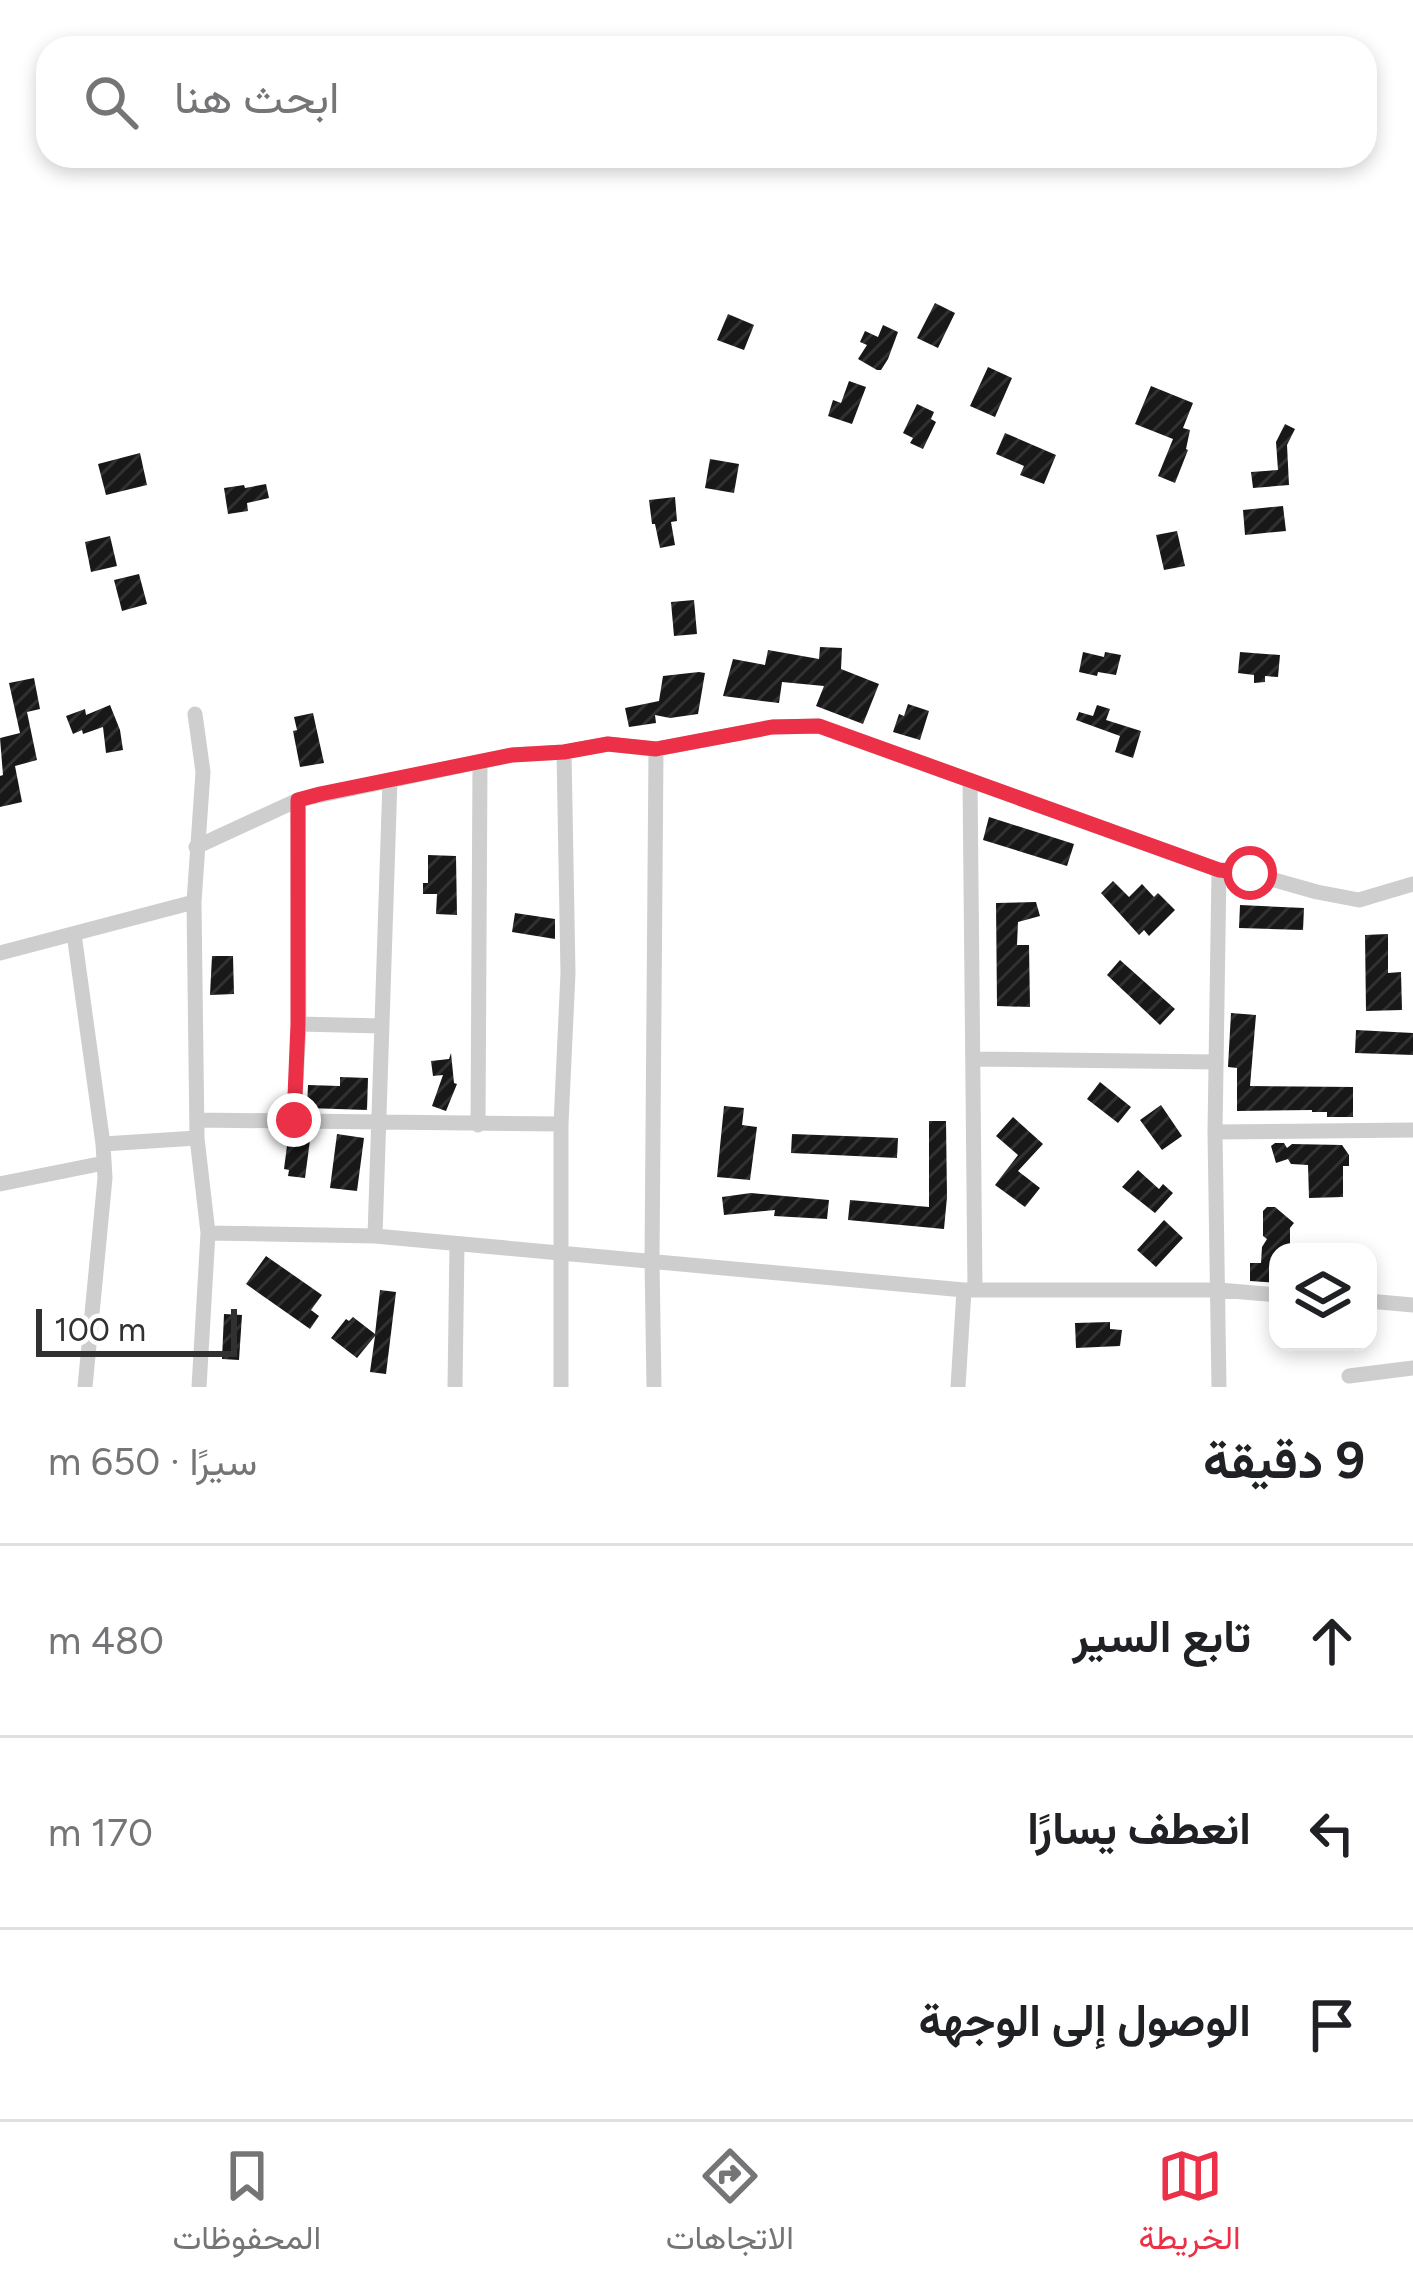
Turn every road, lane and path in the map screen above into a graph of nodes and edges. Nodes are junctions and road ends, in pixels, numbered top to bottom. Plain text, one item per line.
1 (195, 714) dead end
2 (656, 749) junction
3 (564, 752) junction
4 (480, 763) junction
5 (390, 780) junction
6 (970, 780) junction
7 (298, 800) junction
8 (196, 847) junction
9 (1219, 870) junction
10 (1413, 884) edge
11 (194, 902) junction
12 (74, 934) junction
13 (0, 953) edge
14 (298, 1024) junction
15 (381, 1026) junction
16 (973, 1059) junction
17 (1216, 1062) junction
18 (198, 1120) junction
19 (294, 1120) junction
20 (378, 1124) junction
21 (561, 1124) junction
22 (478, 1125) junction
23 (1413, 1130) edge
24 (1215, 1132) junction
25 (197, 1138) junction
26 (103, 1144) junction
27 (104, 1163) junction
28 (0, 1184) edge
29 (208, 1233) junction
30 (374, 1236) junction
31 (457, 1244) junction
32 (560, 1253) junction
33 (652, 1262) junction
34 (970, 1290) junction
35 (1219, 1290) junction
36 (1269, 1293) edge
37 (1377, 1302) edge
38 (1413, 1304) edge
39 (1413, 1368) edge
40 (1349, 1376) dead end
41 (85, 1387) edge
42 (199, 1387) edge
43 (455, 1387) edge
44 (561, 1387) edge
45 (654, 1387) edge
46 (958, 1387) edge
47 (1219, 1387) edge

1 - 8 street
2 - 3 street
2 - 6 street
2 - 33 street
3 - 4 street
3 - 21 street
4 - 5 street
4 - 22 street
5 - 7 street
5 - 15 street
6 - 9 street
6 - 16 street
7 - 8 street
7 - 14 street
8 - 11 street
9 - 10 street
9 - 17 street
11 - 12 street
11 - 18 street
12 - 13 street
12 - 26 street
14 - 15 street
14 - 19 street
15 - 20 street
16 - 17 street
16 - 34 street
17 - 24 street
18 - 19 street
18 - 25 street
19 - 20 street
20 - 22 street
20 - 30 street
21 - 22 street
21 - 32 street
23 - 24 street
24 - 35 street
25 - 26 street
25 - 29 street
26 - 27 street
27 - 28 street
27 - 41 street
29 - 30 street
29 - 42 street
30 - 31 street
31 - 32 street
31 - 43 street
32 - 33 street
32 - 44 street
33 - 34 street
33 - 45 street
34 - 35 street
34 - 46 street
35 - 36 street
35 - 47 street
37 - 38 street
39 - 40 street

